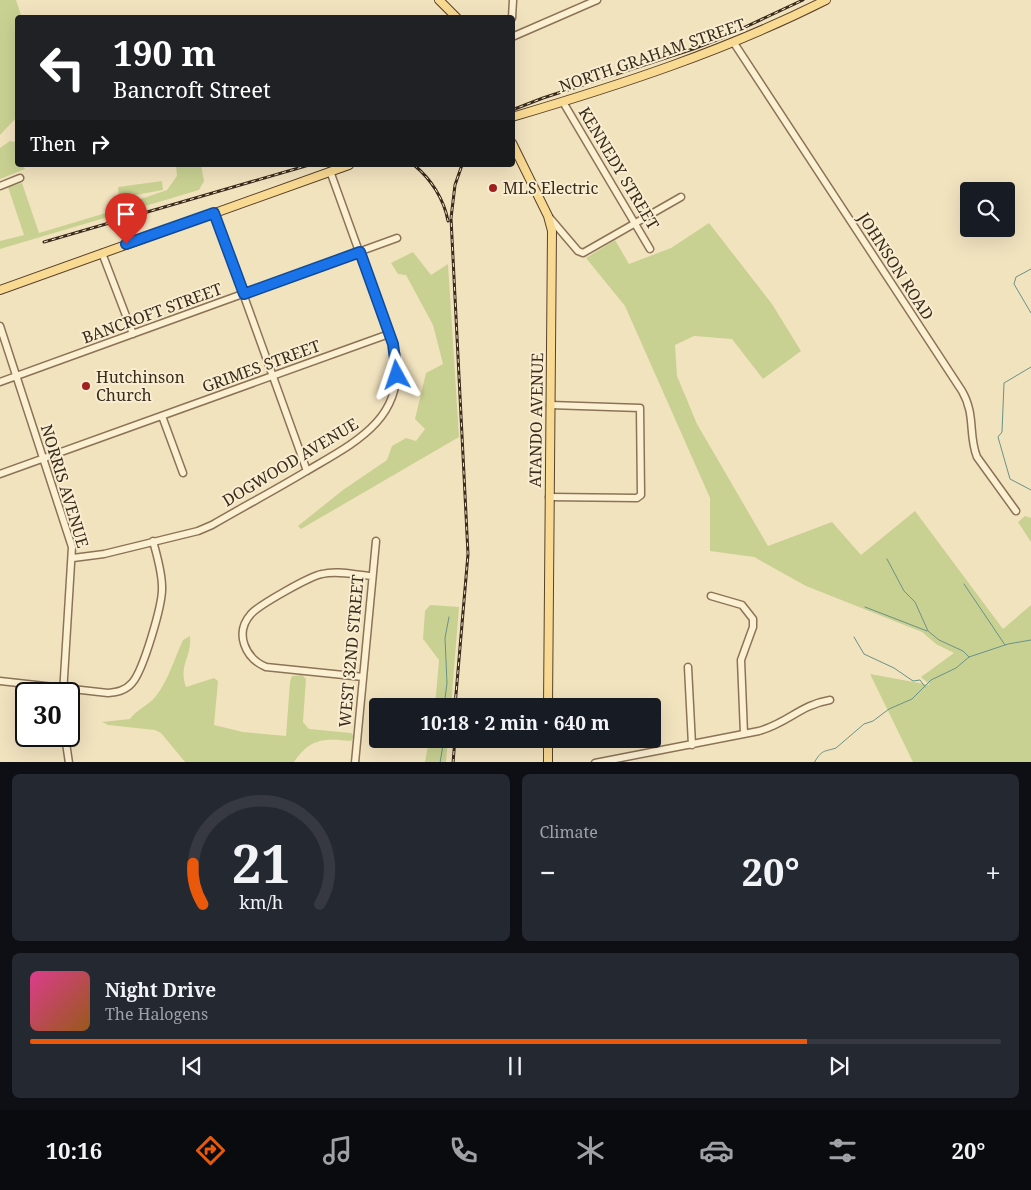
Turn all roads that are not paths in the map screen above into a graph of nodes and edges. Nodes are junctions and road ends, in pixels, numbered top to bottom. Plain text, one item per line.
1 (439, 0) edge
2 (513, 0) edge
3 (598, 0) edge
4 (826, 0) edge
5 (454, 15) edge
6 (512, 15) edge
7 (515, 36) edge
8 (734, 43) junction
9 (563, 102) junction
10 (515, 116) edge
11 (515, 149) edge
12 (343, 167) edge
13 (330, 171) junction
14 (20, 178) dead end
15 (0, 186) edge
16 (681, 197) dead end
17 (214, 213) junction
18 (548, 216) junction
19 (636, 224) junction
20 (397, 238) dead end
21 (650, 249) dead end
22 (360, 252) junction
23 (102, 253) junction
24 (0, 290) edge
25 (244, 294) junction
26 (0, 326) edge
27 (132, 334) junction
28 (389, 334) junction
29 (17, 376) junction
30 (273, 376) junction
31 (0, 382) edge
32 (550, 406) junction
33 (162, 416) junction
34 (42, 459) junction
35 (307, 471) junction
36 (183, 473) dead end
37 (0, 474) edge
38 (549, 497) junction
39 (1016, 511) dead end
40 (153, 541) junction
41 (376, 541) dead end
42 (73, 558) junction
43 (372, 576) junction
44 (711, 596) dead end
45 (688, 667) dead end
46 (363, 677) junction
47 (0, 681) edge
48 (64, 682) edge
49 (15, 683) edge
50 (80, 691) edge
51 (548, 698) edge
52 (830, 700) dead end
53 (744, 734) junction
54 (692, 745) junction
55 (67, 747) edge
56 (548, 748) edge
57 (69, 762) edge
58 (355, 762) edge
59 (548, 762) edge
60 (595, 762) edge

1 - 5 main road
2 - 6 street
3 - 7 street
4 - 8 main road, NORTH GRAHAM STREET
8 - 9 main road, NORTH GRAHAM STREET
8 - 39 street, JOHNSON ROAD
9 - 10 main road, NORTH GRAHAM STREET
9 - 19 street, KENNEDY STREET
11 - 18 main road, ATANDO AVENUE
12 - 13 main road
13 - 17 main road
13 - 22 street, DOGWOOD AVENUE
14 - 15 street
16 - 19 street
17 - 23 main road
17 - 25 street
18 - 19 street
18 - 32 main road, ATANDO AVENUE
19 - 21 street, KENNEDY STREET
20 - 22 street, BANCROFT STREET
22 - 25 street, BANCROFT STREET
22 - 28 street, DOGWOOD AVENUE
23 - 24 main road
23 - 27 street
25 - 27 street, BANCROFT STREET
25 - 30 street
26 - 29 street, NORRIS AVENUE
27 - 29 street, BANCROFT STREET
28 - 30 street, GRIMES STREET
28 - 35 street, DOGWOOD AVENUE
29 - 31 street, BANCROFT STREET
29 - 34 street, NORRIS AVENUE
30 - 33 street, GRIMES STREET
30 - 35 street
32 - 38 main road, ATANDO AVENUE
32 - 38 street
33 - 34 street, GRIMES STREET
33 - 36 street
34 - 37 street, GRIMES STREET
34 - 42 street, NORRIS AVENUE
35 - 40 street, DOGWOOD AVENUE
38 - 51 main road, ATANDO AVENUE
40 - 42 street, DOGWOOD AVENUE
40 - 50 street
41 - 43 street, WEST 32ND STREET
42 - 48 street, NORRIS AVENUE
43 - 46 street, WEST 32ND STREET
43 - 46 street
44 - 53 street
45 - 54 street
46 - 58 street, WEST 32ND STREET
47 - 49 street
52 - 53 street
53 - 54 street
54 - 60 street
55 - 57 street
56 - 59 main road

